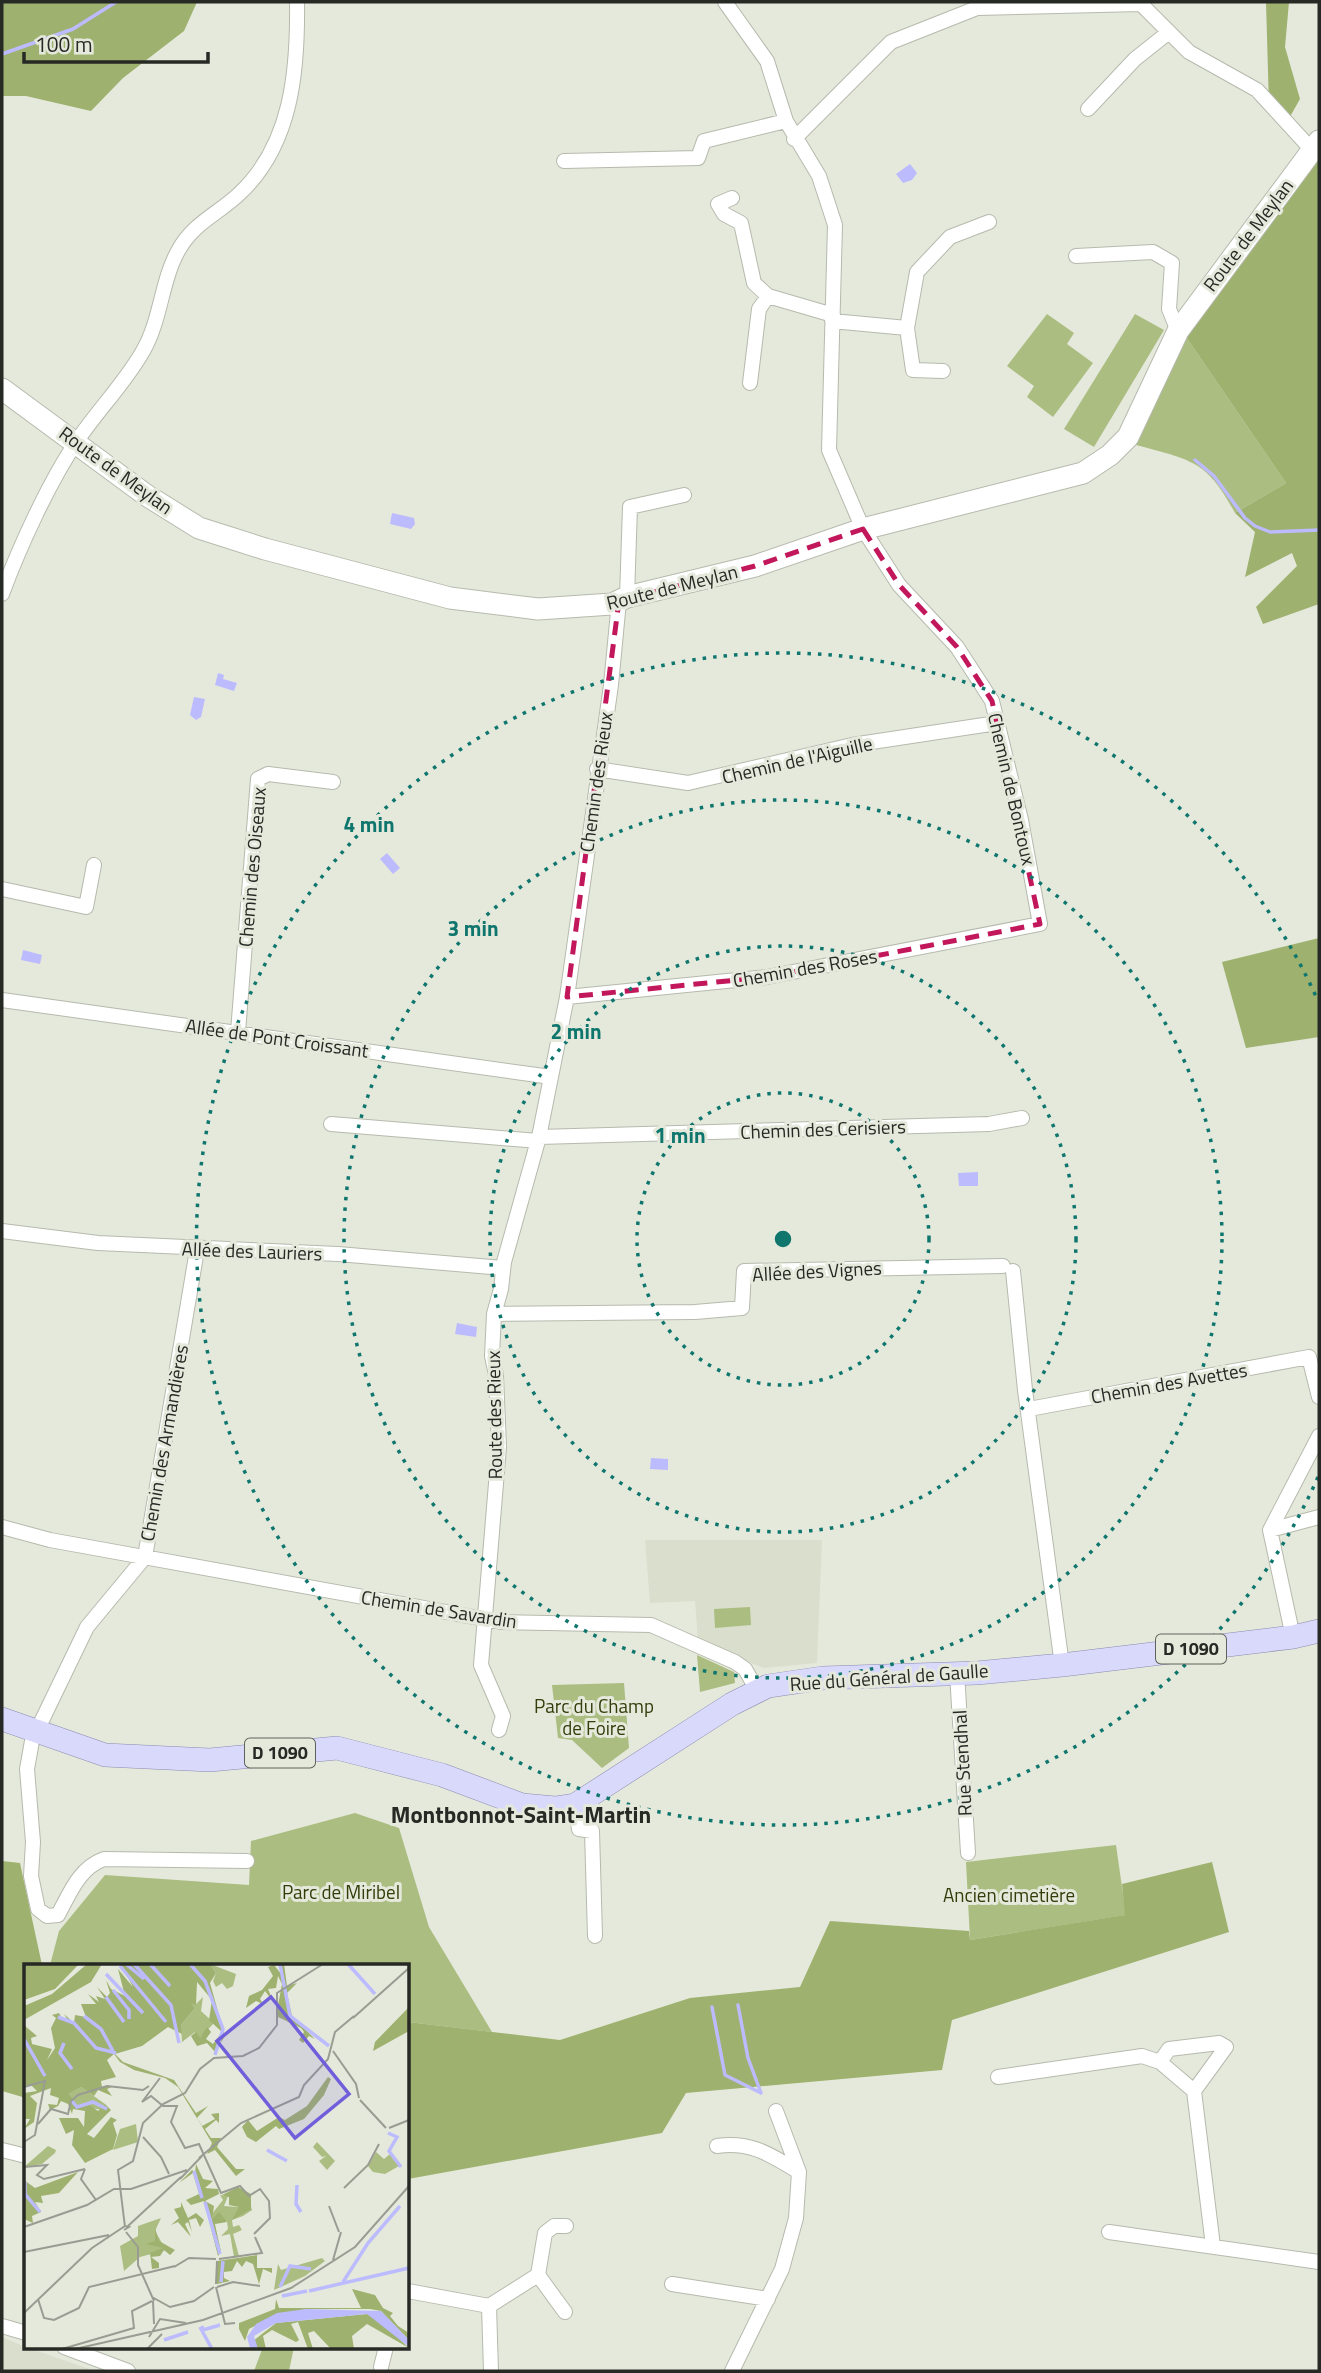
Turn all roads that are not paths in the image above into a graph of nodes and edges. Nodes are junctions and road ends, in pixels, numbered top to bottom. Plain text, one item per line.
1 (297, 2) edge
2 (725, 2) edge
3 (1169, 32) junction
4 (1088, 109) dead end
5 (786, 121) junction
6 (794, 139) junction
7 (1316, 145) edge
8 (564, 161) dead end
9 (732, 198) dead end
10 (989, 222) dead end
11 (1076, 256) dead end
12 (768, 296) junction
13 (832, 318) junction
14 (907, 328) junction
15 (1178, 331) junction
16 (943, 371) dead end
17 (750, 383) dead end
18 (2, 388) edge
19 (77, 441) junction
20 (684, 495) dead end
21 (863, 529) junction
22 (2, 594) edge
23 (623, 599) junction
24 (997, 723) junction
25 (597, 769) junction
26 (333, 782) dead end
27 (94, 865) dead end
28 (2, 889) edge
29 (1040, 924) joint
30 (572, 962) joint
31 (567, 997) junction
32 (2, 1000) edge
33 (237, 1032) junction
34 (551, 1077) junction
35 (1022, 1118) dead end
36 (331, 1124) dead end
37 (539, 1140) junction
38 (2, 1231) edge
39 (197, 1250) junction
40 (503, 1268) junction
41 (494, 1314) junction
42 (1319, 1397) edge
43 (1028, 1409) junction
44 (1319, 1436) edge
45 (1319, 1517) edge
46 (2, 1527) edge
47 (1270, 1530) junction
48 (145, 1557) junction
49 (485, 1619) junction
50 (1319, 1631) edge
51 (1293, 1637) junction
52 (1062, 1665) junction
53 (957, 1673) junction
54 (757, 1690) junction
55 (2, 1719) edge
56 (499, 1730) dead end
57 (36, 1731) junction
58 (575, 1805) junction
59 (968, 1853) dead end
60 (247, 1861) dead end
61 (595, 1936) dead end
62 (1160, 2062) junction
63 (998, 2077) dead end
64 (1194, 2091) junction
65 (776, 2111) dead end
66 (717, 2146) dead end
67 (2, 2150) edge
68 (24, 2156) edge
69 (799, 2172) junction
70 (566, 2227) dead end
71 (1109, 2232) dead end
72 (1213, 2246) junction
73 (1319, 2262) edge
74 (538, 2275) junction
75 (672, 2284) dead end
76 (410, 2291) edge
77 (768, 2299) junction
78 (489, 2306) junction
79 (565, 2312) dead end
80 (2, 2326) edge
81 (24, 2332) edge
82 (67, 2348) edge
83 (111, 2348) edge
84 (386, 2348) edge
85 (106, 2362) junction
86 (381, 2367) dead end
87 (128, 2371) edge
88 (491, 2371) edge
89 (732, 2371) edge

1 - 19 street
2 - 5 street, Chemin de Bontoux
3 - 4 street
3 - 6 street
3 - 7 street
5 - 6 street, Chemin de Bontoux
5 - 8 street
6 - 13 street, Chemin de Bontoux
7 - 15 street, Route de Meylan
9 - 12 street
10 - 14 street
11 - 15 street, Route de Meylan
12 - 13 street
12 - 17 street
13 - 14 street
13 - 21 street, Chemin de Bontoux
14 - 16 street
15 - 21 street, Route de Meylan
18 - 19 street, Route de Meylan
19 - 22 street
19 - 23 street, Route de Meylan
20 - 23 street, Chemin des Rieux
21 - 23 street, Route de Meylan
21 - 24 street, Chemin de Bontoux
23 - 25 street, Chemin des Rieux
24 - 25 street, Chemin de l'Aiguille
24 - 29 street, Chemin de Bontoux
25 - 30 street, Chemin des Rieux
26 - 33 street, Chemin des Oiseaux
27 - 28 street
29 - 31 street, Chemin des Roses
30 - 31 street, Route des Rieux
31 - 34 street, Route des Rieux
32 - 33 street, Allée de Pont Croissant
33 - 34 street, Allée de Pont Croissant
34 - 37 street, Route des Rieux
35 - 37 street, Chemin des Cerisiers
36 - 37 street
37 - 40 street, Route des Rieux
38 - 39 street, Allée des Lauriers
39 - 40 street, Allée des Lauriers
39 - 48 street, Chemin des Armandières
40 - 41 street, Route des Rieux
41 - 43 street, Allée des Vignes
41 - 49 street, Route des Rieux
42 - 43 street, Chemin des Avettes
43 - 52 street
44 - 47 street
45 - 47 street
46 - 48 street, Chemin de Savardin
47 - 51 street
48 - 49 street, Chemin de Savardin
48 - 57 street, Chemin des Armandières
49 - 54 street, Chemin de Savardin
49 - 56 street, Route des Rieux
50 - 51 main road, Rue du Général de Gaulle / D 1090
51 - 52 main road, Rue du Général de Gaulle / D 1090
52 - 53 main road, Rue du Général de Gaulle / D 1090
53 - 54 main road, Rue du Général de Gaulle / D 1090
53 - 59 street, Rue Stendhal
54 - 58 main road, Rue du Général de Gaulle / D 1090
55 - 57 main road, Rue du Général de Gaulle / D 1090
57 - 58 main road, Rue du Général de Gaulle / D 1090
57 - 60 street, Chemin des Armandières
58 - 61 street
62 - 63 street
62 - 64 street
62 - 64 street
64 - 72 street
65 - 69 street
66 - 69 street
67 - 68 street
69 - 77 street
70 - 74 street
71 - 72 street
72 - 73 street
74 - 78 street
74 - 79 street
75 - 77 street
76 - 78 street
77 - 89 street
78 - 88 street
80 - 81 street
82 - 85 street
83 - 85 street
84 - 86 street
85 - 87 street

